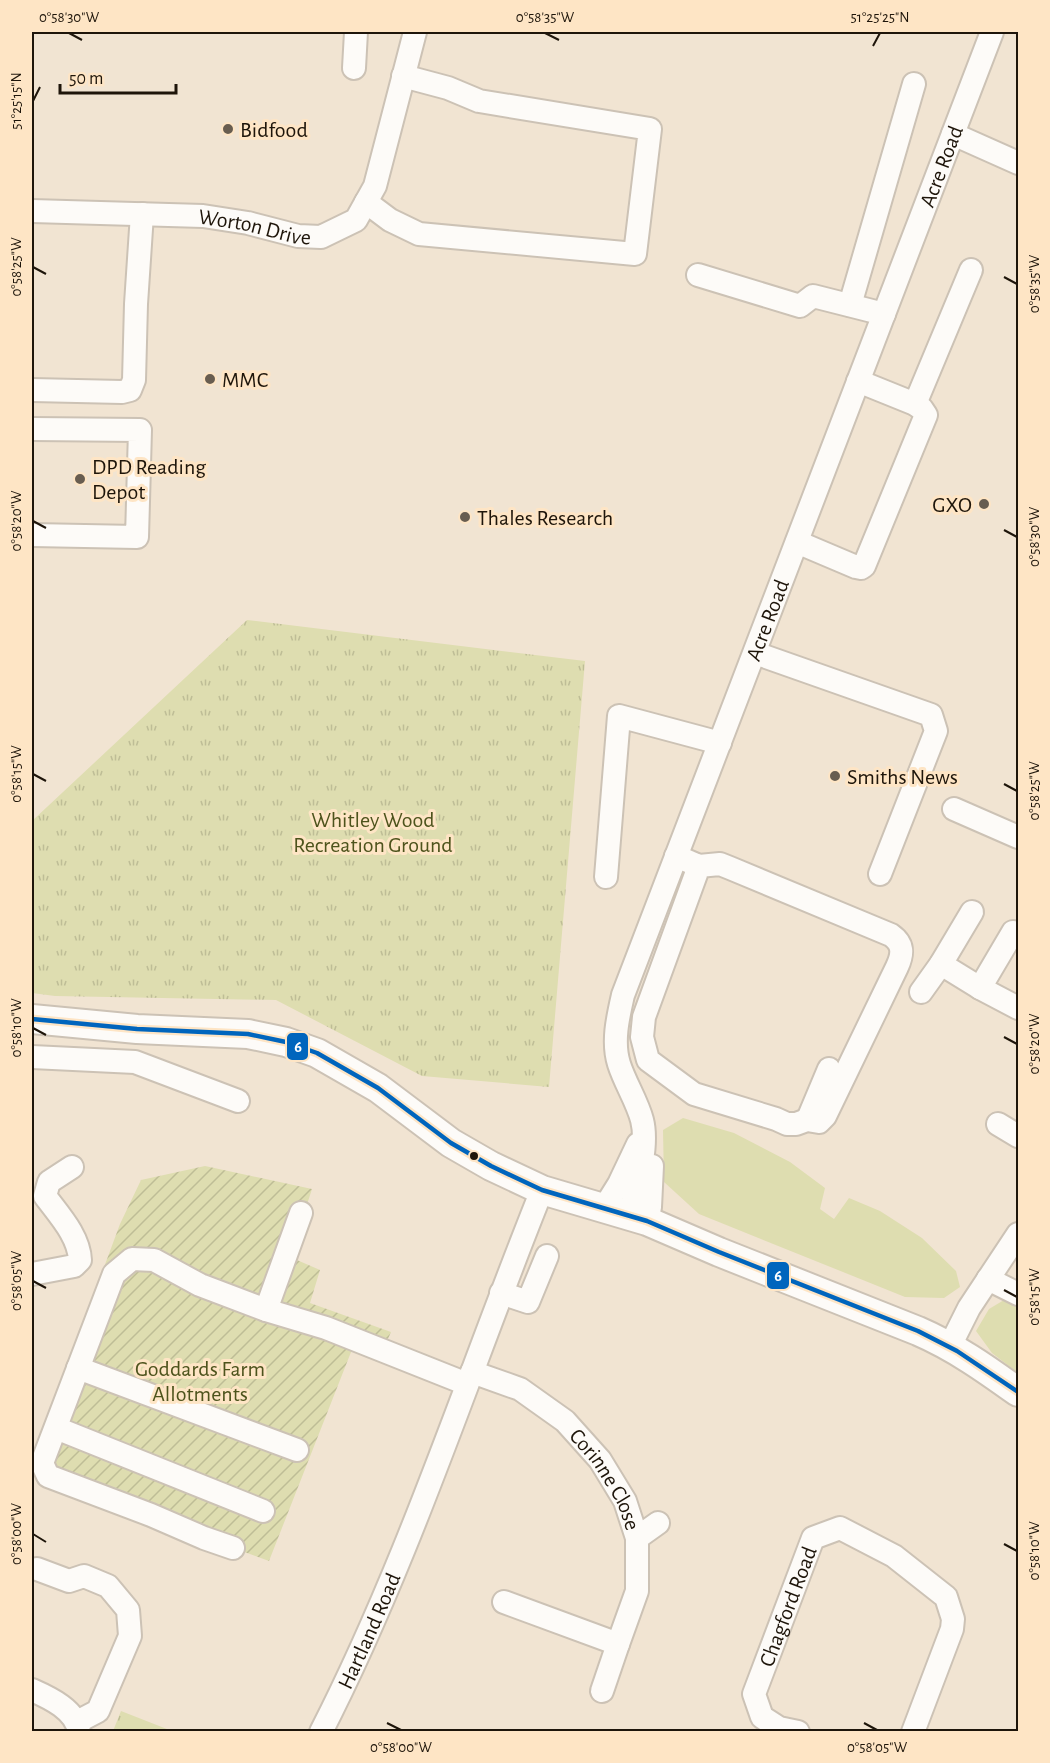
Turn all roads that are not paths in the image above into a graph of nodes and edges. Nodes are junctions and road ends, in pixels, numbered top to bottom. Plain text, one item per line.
1 (356, 32) edge
2 (415, 32) edge
3 (992, 32) edge
4 (354, 68) dead end
5 (403, 76) junction
6 (914, 84) dead end
7 (953, 134) junction
8 (1018, 163) edge
9 (366, 202) junction
10 (32, 211) edge
11 (142, 214) junction
12 (971, 270) dead end
13 (698, 275) dead end
14 (850, 306) junction
15 (884, 314) junction
16 (858, 381) junction
17 (32, 390) edge
18 (915, 404) junction
19 (32, 429) edge
20 (32, 535) edge
21 (797, 542) junction
22 (754, 653) junction
23 (720, 743) junction
24 (954, 809) dead end
25 (1018, 837) edge
26 (676, 856) junction
27 (699, 867) junction
28 (880, 874) dead end
29 (606, 877) dead end
30 (972, 912) dead end
31 (1013, 932) dead end
32 (941, 964) junction
33 (980, 988) junction
34 (921, 992) dead end
35 (1018, 1008) edge
36 (32, 1019) edge
37 (137, 1029) junction
38 (32, 1057) edge
39 (135, 1062) junction
40 (829, 1069) dead end
41 (238, 1101) dead end
42 (807, 1120) junction
43 (998, 1124) dead end
44 (643, 1136) junction
45 (1018, 1136) edge
46 (72, 1167) dead end
47 (542, 1190) junction
48 (301, 1213) dead end
49 (627, 1215) junction
50 (1018, 1234) edge
51 (547, 1256) dead end
52 (32, 1274) edge
53 (988, 1279) junction
54 (501, 1293) junction
55 (1018, 1294) edge
56 (266, 1310) junction
57 (950, 1346) junction
58 (78, 1368) junction
59 (470, 1378) junction
60 (1018, 1392) edge
61 (56, 1428) junction
62 (297, 1450) dead end
63 (263, 1511) dead end
64 (658, 1523) dead end
65 (637, 1538) junction
66 (233, 1548) dead end
67 (37, 1569) dead end
68 (504, 1602) dead end
69 (618, 1644) junction
70 (32, 1690) edge
71 (602, 1691) dead end
72 (78, 1727) edge
73 (321, 1731) edge
74 (798, 1731) edge
75 (913, 1731) edge

1 - 4 street
2 - 5 street, Worton Drive
3 - 7 street, Acre Road
5 - 9 street, Worton Drive
5 - 9 street
6 - 14 street
7 - 8 street
7 - 15 street, Acre Road
9 - 11 street, Worton Drive
10 - 11 street, Worton Drive
11 - 17 street
12 - 18 street
13 - 14 street
14 - 15 street
15 - 16 street, Acre Road
16 - 18 street
16 - 21 street, Acre Road
18 - 21 street
19 - 20 street
21 - 22 street, Acre Road
22 - 23 street, Acre Road
22 - 28 street
23 - 26 street, Acre Road
23 - 29 street
24 - 25 street
26 - 27 street
26 - 44 street, Acre Road
27 - 42 street
27 - 42 street
30 - 32 street
31 - 33 street
32 - 33 street
32 - 34 street
33 - 35 street
36 - 37 main road
37 - 39 street
37 - 47 main road
38 - 39 street
39 - 41 street
40 - 42 street
43 - 45 street
44 - 49 street
44 - 49 street, Acre Road
46 - 52 street
47 - 49 main road
47 - 54 street, Hartland Road
48 - 56 street
49 - 57 main road
50 - 53 street
51 - 54 street
53 - 55 street
53 - 57 street
54 - 59 street, Hartland Road
56 - 58 street, Corinne Close
56 - 59 street, Corinne Close
57 - 60 main road
58 - 61 street, Corinne Close
58 - 62 street
59 - 65 street, Corinne Close
59 - 73 street, Hartland Road
61 - 63 street
61 - 66 street, Corinne Close
64 - 65 street
65 - 69 street, Corinne Close
67 - 72 street
68 - 69 street
69 - 71 street, Corinne Close
70 - 72 street
74 - 75 street, Chagford Road

